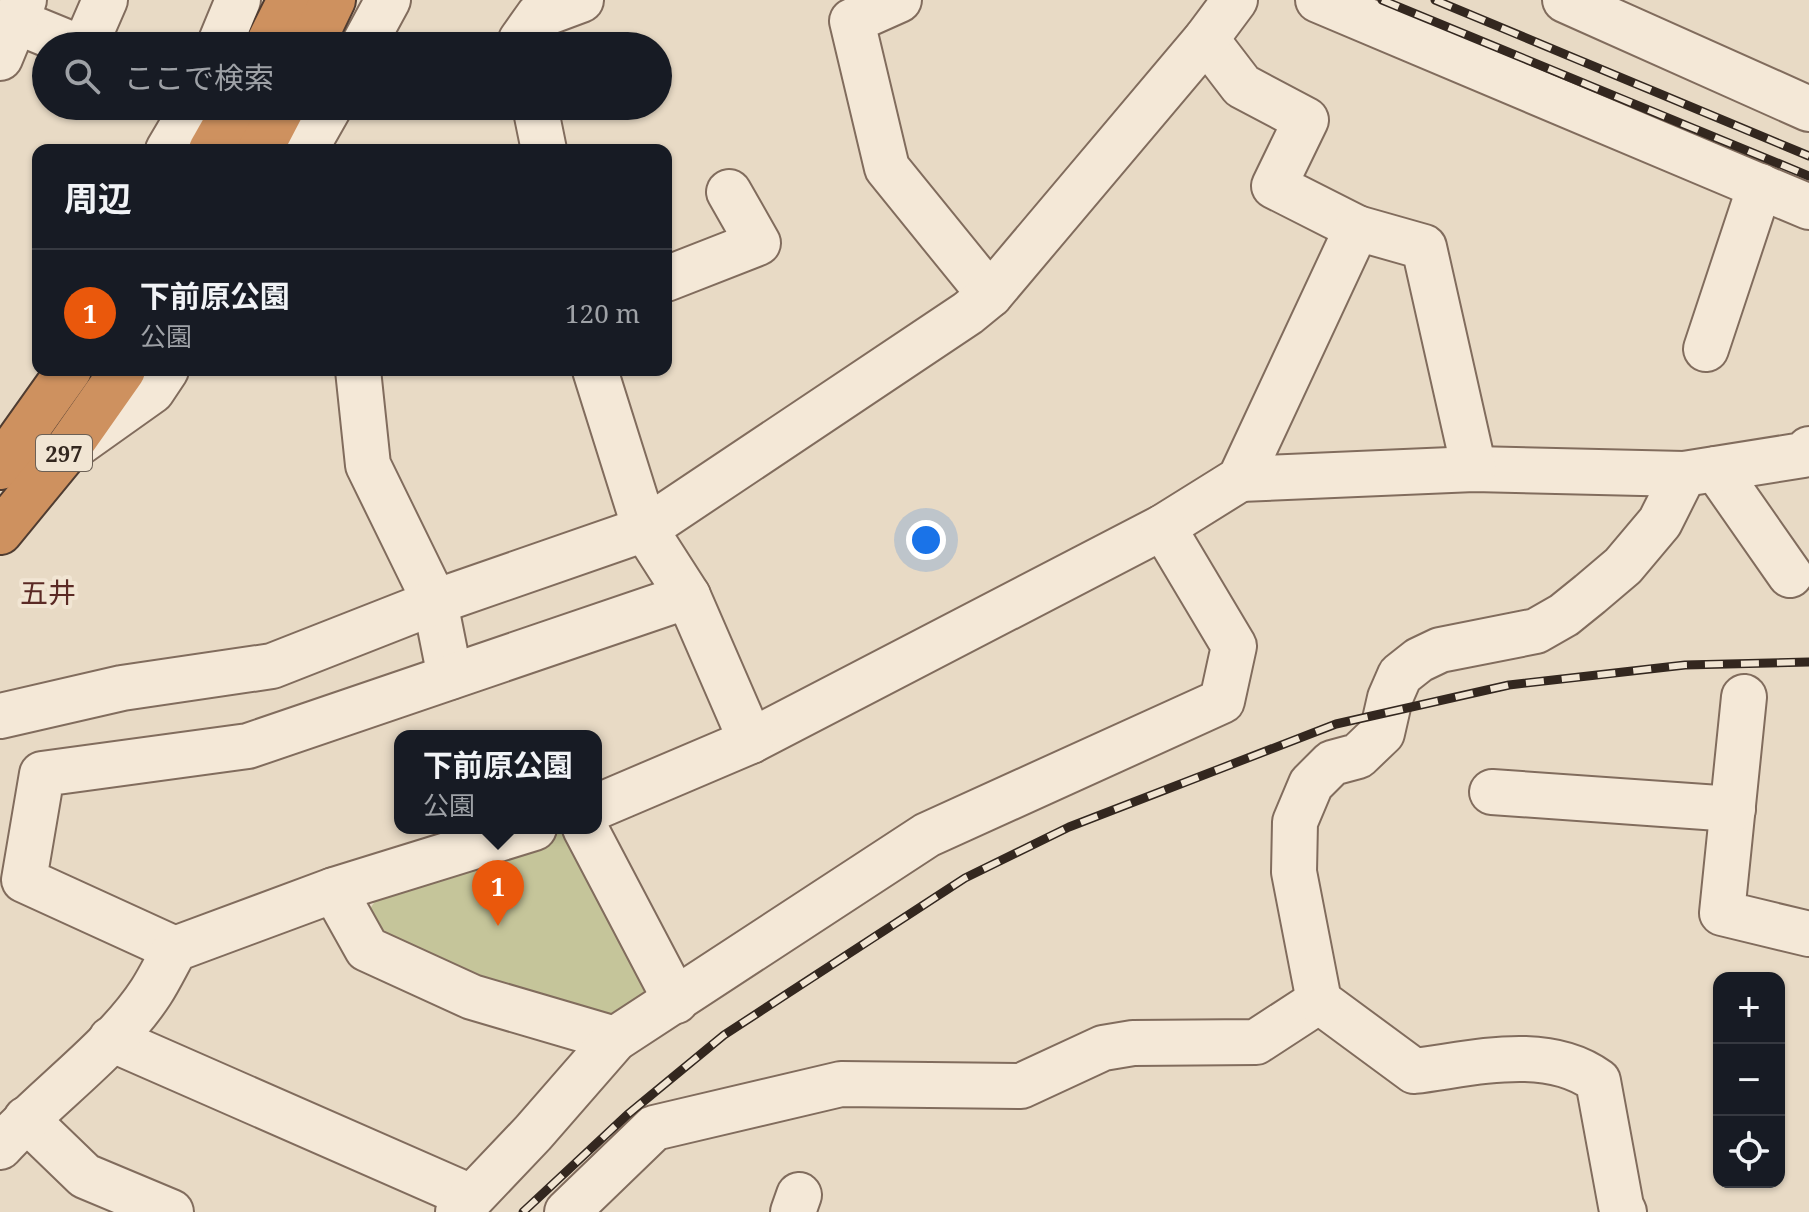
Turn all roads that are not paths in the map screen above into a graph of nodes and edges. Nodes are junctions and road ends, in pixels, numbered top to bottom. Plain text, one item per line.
1 (105, 0) edge
2 (238, 0) edge
3 (290, 0) edge
4 (333, 0) edge
5 (388, 0) edge
6 (581, 0) edge
7 (899, 0) edge
8 (1235, 0) edge
9 (1318, 0) edge
10 (1565, 0) edge
11 (91, 32) edge
12 (225, 32) edge
13 (274, 32) edge
14 (318, 32) edge
15 (371, 32) edge
16 (527, 32) edge
17 (1206, 39) junction
18 (1809, 109) edge
19 (186, 120) edge
20 (228, 120) edge
21 (276, 120) edge
22 (322, 120) edge
23 (538, 120) edge
24 (172, 144) edge
25 (214, 144) edge
26 (263, 144) edge
27 (308, 144) edge
28 (543, 144) edge
29 (1760, 186) junction
30 (729, 192) dead end
31 (1809, 207) edge
32 (1357, 228) junction
33 (672, 277) edge
34 (990, 295) junction
35 (1706, 349) dead end
36 (43, 376) edge
37 (65, 376) edge
38 (119, 376) edge
39 (162, 376) edge
40 (359, 376) edge
41 (597, 376) edge
42 (30, 428) junction
43 (1809, 449) edge
44 (64, 454) junction
45 (0, 467) edge
46 (1474, 469) junction
47 (1700, 471) junction
48 (1240, 479) junction
49 (1163, 527) junction
50 (645, 529) junction
51 (0, 532) edge
52 (1790, 575) dead end
53 (688, 596) junction
54 (435, 602) junction
55 (450, 677) junction
56 (1744, 697) dead end
57 (0, 716) edge
58 (751, 741) junction
59 (1492, 792) dead end
60 (602, 804) edge
61 (1733, 809) junction
62 (515, 834) edge
63 (588, 834) edge
64 (334, 890) junction
65 (1809, 934) edge
66 (175, 949) junction
67 (676, 1001) junction
68 (1319, 1001) junction
69 (111, 1039) junction
70 (615, 1039) junction
71 (13, 1133) edge
72 (464, 1205) edge
73 (171, 1212) edge
74 (567, 1212) edge
75 (1624, 1212) edge

1 - 11 street
2 - 12 street
3 - 13 highway
4 - 14 highway
5 - 15 street
6 - 16 street
7 - 34 street
8 - 17 street
9 - 29 street
10 - 18 street
17 - 32 street
17 - 34 street
19 - 24 street
20 - 25 highway
21 - 26 highway
22 - 27 street
23 - 28 street
29 - 31 street
29 - 35 street
30 - 33 street
32 - 46 street
32 - 48 street
34 - 50 street
36 - 42 street
37 - 42 highway, 297
38 - 44 highway, 297
39 - 44 street
40 - 54 street
41 - 50 street
42 - 45 highway, 297
43 - 47 street
44 - 51 highway, 297
46 - 47 street
46 - 48 street
47 - 52 street
47 - 68 street
48 - 49 street
49 - 58 street
49 - 67 street
50 - 53 street
50 - 54 street
53 - 55 street
53 - 58 street
54 - 55 street
54 - 57 street
55 - 66 street
56 - 61 street
58 - 60 street
59 - 61 street
61 - 65 street
62 - 64 street
63 - 67 street
64 - 66 street
64 - 70 street
66 - 69 street
67 - 70 street
68 - 74 street
68 - 75 street
69 - 71 street
69 - 72 street
70 - 72 street
71 - 73 street

